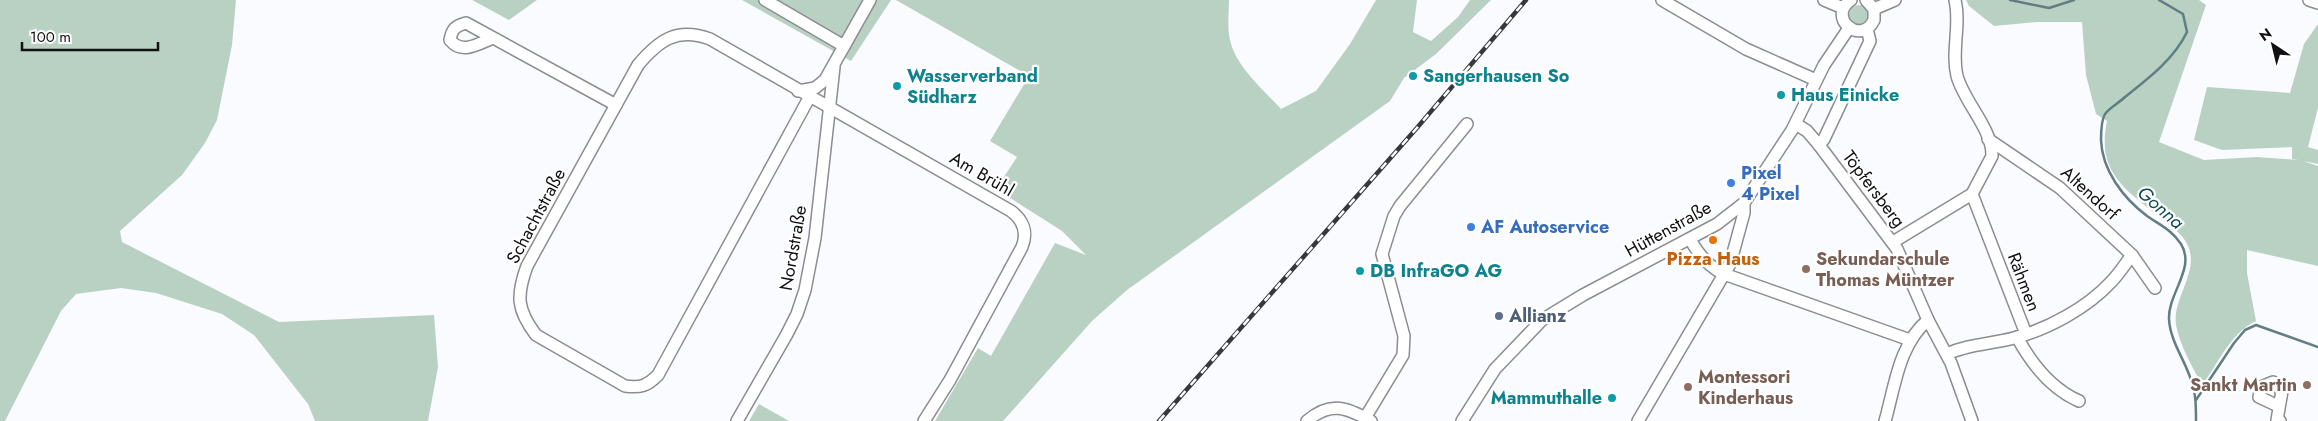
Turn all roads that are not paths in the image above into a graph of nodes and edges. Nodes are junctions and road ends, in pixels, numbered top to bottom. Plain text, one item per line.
1 (765, 0) edge
2 (870, 0) edge
3 (1662, 0) edge
4 (1824, 0) edge
5 (1866, 0) edge
6 (1895, 0) edge
7 (1954, 0) edge
8 (2309, 0) edge
9 (2318, 3) edge
10 (1847, 4) edge
11 (1874, 9) junction
12 (1849, 28) junction
13 (1867, 30) junction
14 (493, 38) dead end
15 (844, 46) junction
16 (834, 67) junction
17 (1816, 80) junction
18 (798, 91) junction
19 (810, 98) junction
20 (616, 105) junction
21 (830, 109) junction
22 (1466, 124) dead end
23 (1796, 124) junction
24 (1988, 139) junction
25 (1819, 145) junction
26 (1972, 194) junction
27 (1744, 203) junction
28 (1690, 239) junction
29 (1892, 242) junction
30 (2132, 255) junction
31 (1724, 274) junction
32 (2155, 288) dead end
33 (1928, 320) junction
34 (2021, 336) junction
35 (1910, 340) junction
36 (1947, 354) junction
37 (2079, 401) dead end
38 (2278, 406) dead end
39 (1368, 420) edge
40 (737, 421) edge
41 (924, 421) edge
42 (1307, 421) edge
43 (1462, 421) edge
44 (1639, 421) edge
45 (1884, 421) edge
46 (1972, 421) edge
47 (2277, 421) edge

1 - 15 street
2 - 15 street
3 - 17 street
4 - 10 street
5 - 11 street
6 - 11 street
7 - 24 street
8 - 9 street
10 - 12 street
11 - 13 street
12 - 13 street
12 - 17 street, Hüttenstraße
13 - 25 street
14 - 20 street
15 - 16 street
16 - 18 street
16 - 21 street, Nordstraße
17 - 23 street, Hüttenstraße
18 - 19 street, Schachtstraße
18 - 20 street, Schachtstraße
19 - 20 street, Schachtstraße
19 - 21 street, Schachtstraße
21 - 40 street, Nordstraße
21 - 41 street, Am Brühl
22 - 39 street
23 - 25 street, Töpfersberg
23 - 27 street, Hüttenstraße
24 - 26 street
24 - 30 street, Altendorf
25 - 29 street, Töpfersberg
26 - 29 street
26 - 34 street, Rähmen
27 - 28 street, Hüttenstraße
27 - 31 street
28 - 31 street
28 - 43 street, Hüttenstraße
29 - 33 street, Töpfersberg
30 - 32 street, Altendorf
30 - 34 street
31 - 35 street
31 - 44 street
33 - 35 street
33 - 36 street, Töpfersberg
34 - 36 street, Rähmen
34 - 37 street
35 - 45 street
36 - 46 street, Töpfersberg
38 - 47 street
39 - 42 street

